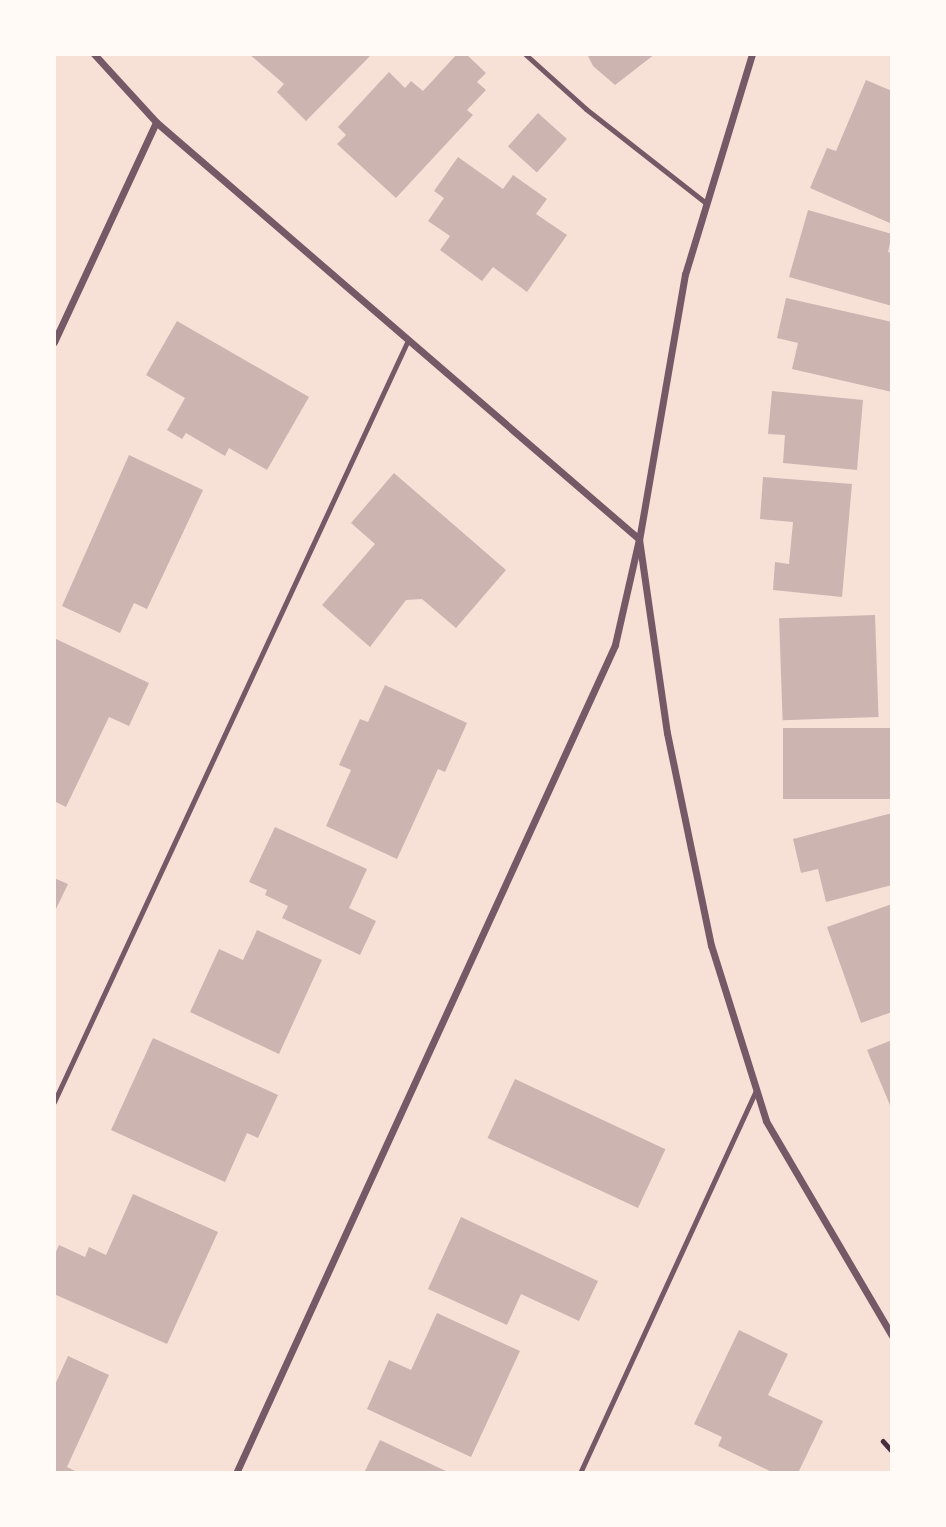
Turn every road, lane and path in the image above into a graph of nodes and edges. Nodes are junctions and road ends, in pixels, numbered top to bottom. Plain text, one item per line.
1 (94, 54) edge
2 (525, 54) edge
3 (751, 54) edge
4 (156, 122) junction
5 (706, 203) junction
6 (408, 340) junction
7 (54, 342) edge
8 (639, 539) junction
9 (757, 1090) junction
10 (54, 1102) edge
11 (892, 1336) edge
12 (883, 1441) dead end
13 (892, 1451) edge
14 (236, 1473) edge
15 (580, 1473) edge

1 - 4 street
2 - 5 lane
3 - 5 street
4 - 6 street
4 - 7 street
5 - 8 street
6 - 8 street
6 - 10 lane
8 - 9 street
8 - 14 street
9 - 11 street
9 - 15 lane
12 - 13 path

